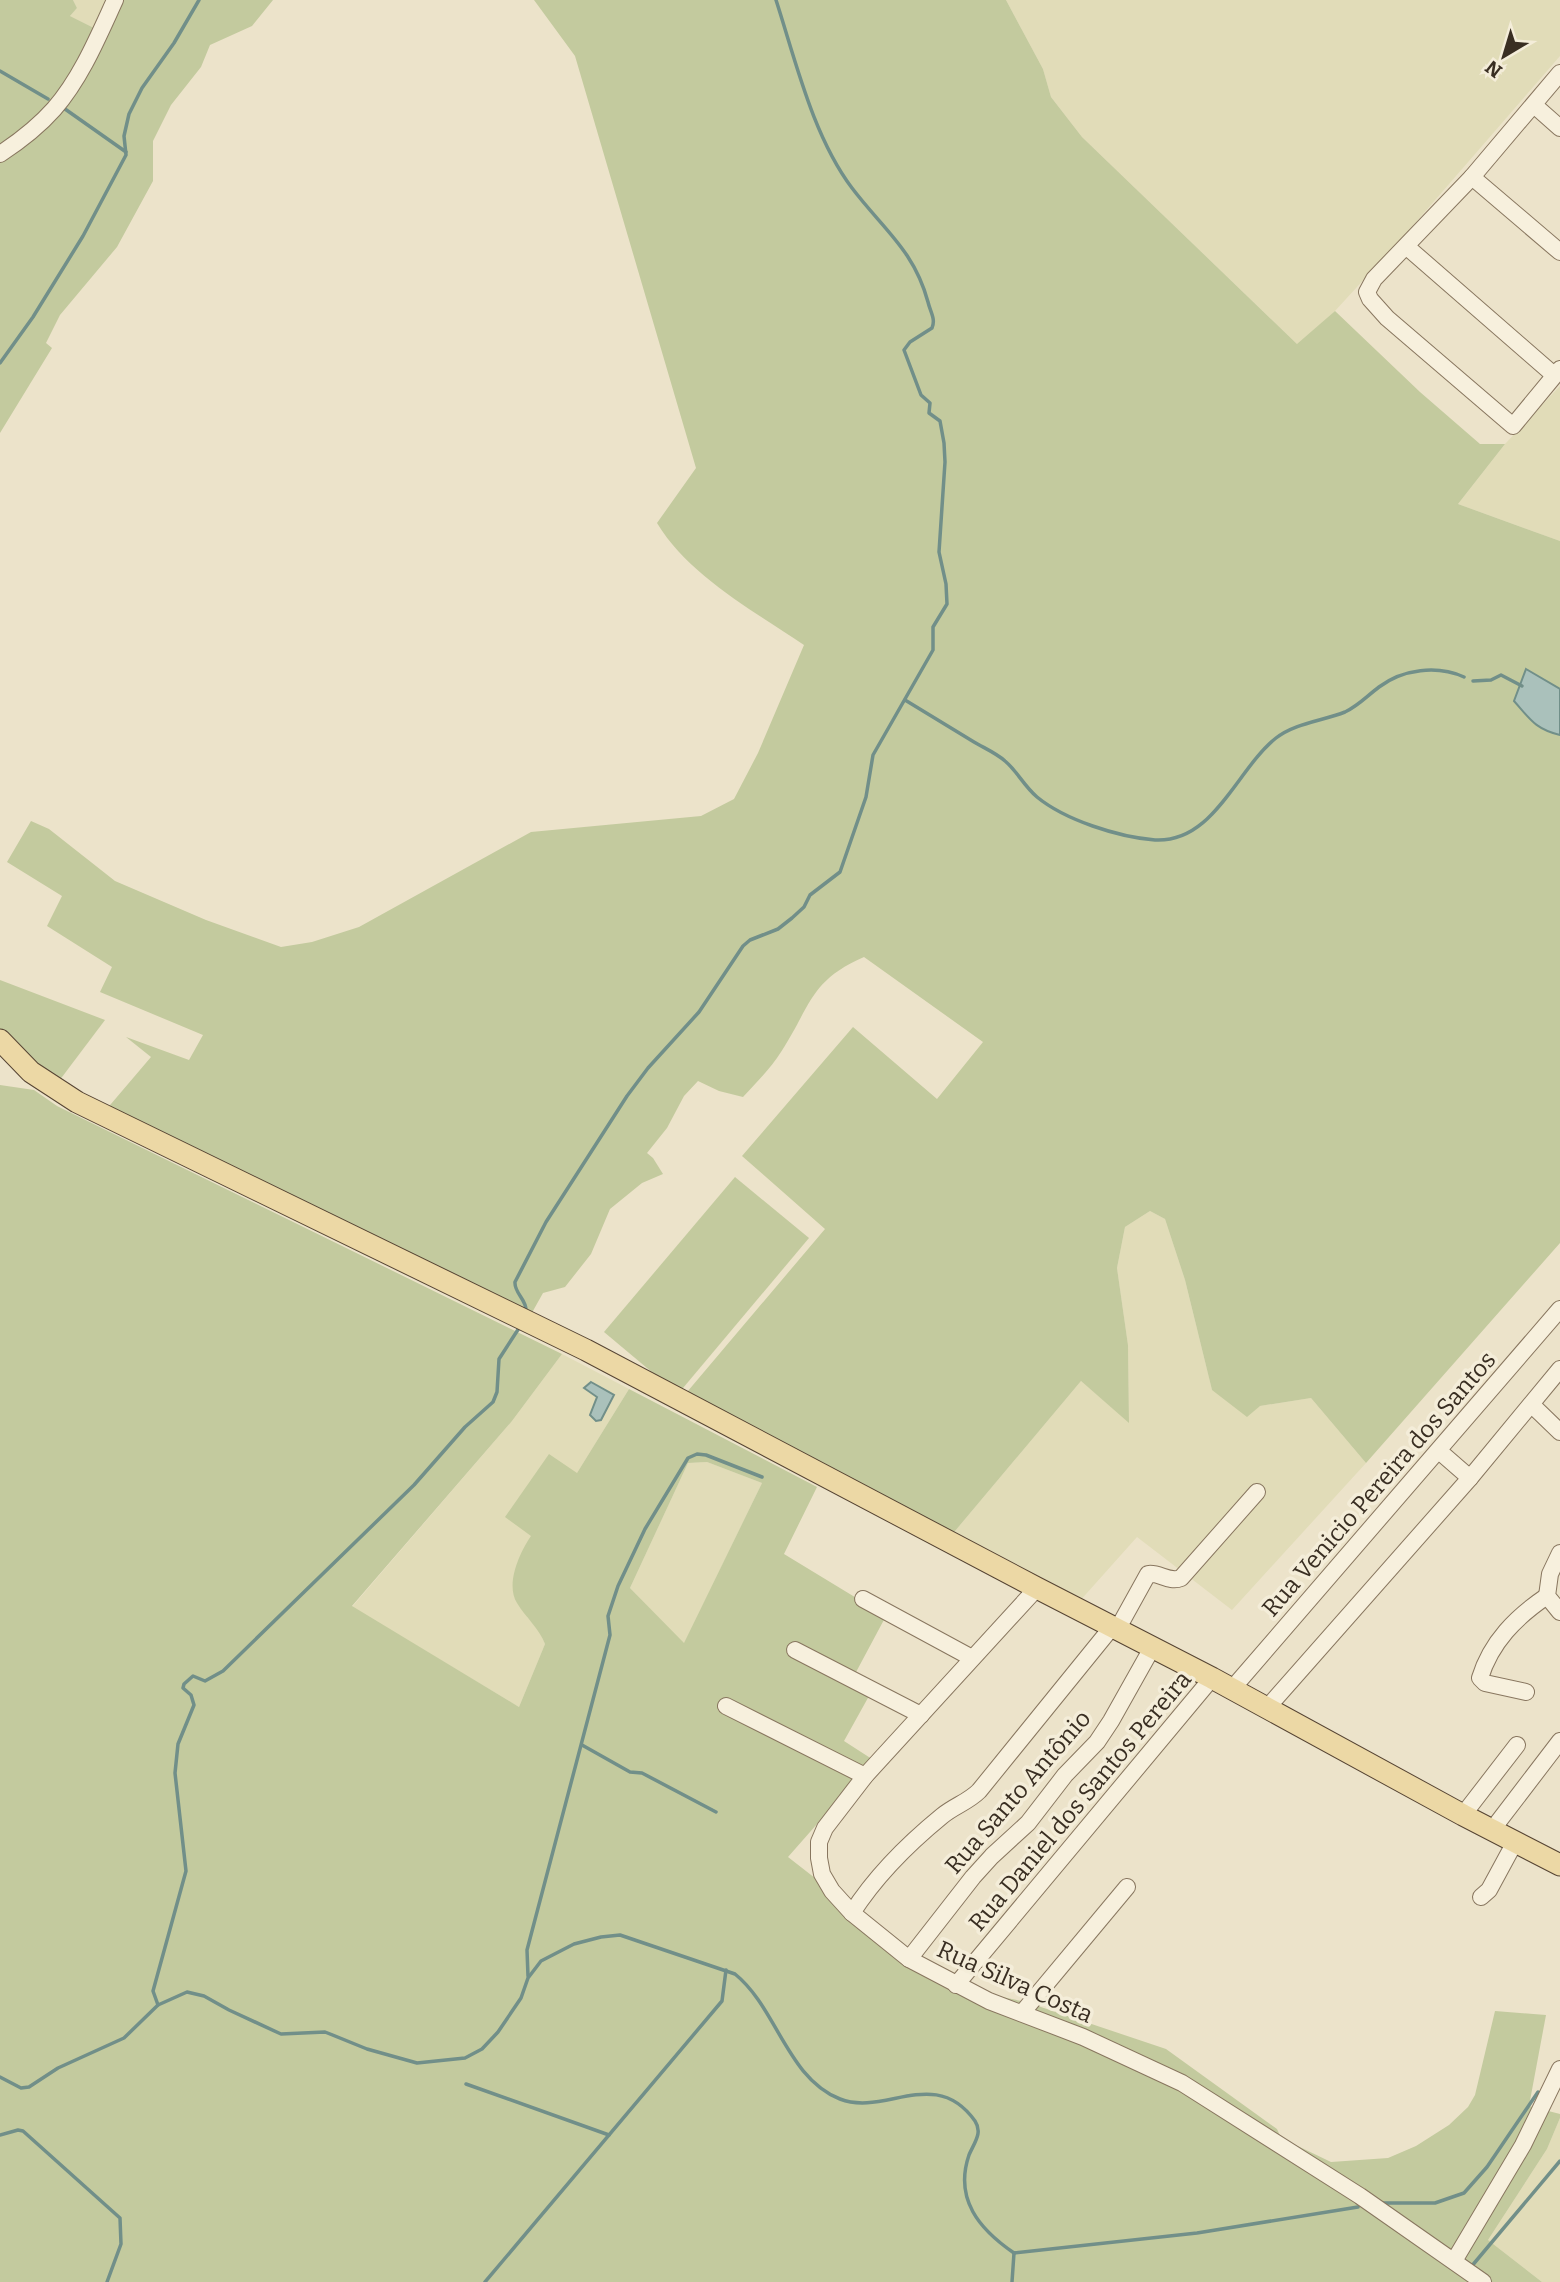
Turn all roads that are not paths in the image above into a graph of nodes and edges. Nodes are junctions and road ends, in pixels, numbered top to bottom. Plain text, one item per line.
1 (115, 0) edge
2 (1560, 74) edge
3 (1534, 105) junction
4 (1560, 128) edge
5 (0, 154) edge
6 (1472, 177) junction
7 (1408, 247) junction
8 (1560, 252) edge
9 (1557, 372) edge
10 (0, 1041) edge
11 (1560, 1309) edge
12 (1560, 1369) edge
13 (1532, 1405) junction
14 (1560, 1432) edge
15 (1439, 1451) junction
16 (1470, 1478) junction
17 (1257, 1492) dead end
18 (1560, 1553) edge
19 (1037, 1588) junction
20 (1547, 1596) junction
21 (863, 1599) dead end
22 (1560, 1612) edge
23 (1114, 1628) junction
24 (1152, 1648) junction
25 (795, 1650) dead end
26 (972, 1658) junction
27 (1212, 1678) junction
28 (1232, 1689) junction
29 (1526, 1692) dead end
30 (726, 1706) dead end
31 (1267, 1708) junction
32 (921, 1715) junction
33 (1560, 1741) edge
34 (1517, 1745) dead end
35 (865, 1776) junction
36 (1463, 1815) junction
37 (1492, 1830) junction
38 (1515, 1842) junction
39 (1560, 1865) edge
40 (1127, 1887) dead end
41 (1481, 1897) dead end
42 (852, 1913) junction
43 (909, 1959) junction
44 (956, 1985) junction
45 (1022, 2013) junction
46 (1560, 2069) edge
47 (1454, 2262) junction
48 (1483, 2282) edge

1 - 5 street
2 - 3 street
3 - 4 street
3 - 6 street
6 - 7 street
6 - 8 street
7 - 9 street
7 - 9 street
10 - 19 main road
11 - 15 street, Rua Venicio Pereira dos Santos
12 - 13 street
13 - 14 street
13 - 16 street
15 - 16 street
15 - 28 street, Rua Venicio Pereira dos Santos
16 - 31 street
17 - 23 street
18 - 20 street
19 - 23 main road
19 - 26 street, Rua Silva Costa
20 - 22 street
20 - 29 street
21 - 26 street
23 - 24 main road
23 - 42 street
24 - 27 main road
24 - 43 street, Rua Santo Antônio
25 - 32 street
26 - 32 street, Rua Silva Costa
27 - 28 main road
27 - 44 street, Rua Daniel dos Santos Pereira
28 - 31 main road
30 - 35 street
31 - 36 main road
32 - 35 street, Rua Silva Costa
33 - 37 street
34 - 36 street
35 - 42 street, Rua Silva Costa
36 - 37 main road
37 - 38 main road
38 - 39 main road
38 - 41 street
40 - 45 street
42 - 43 street, Rua Silva Costa
43 - 44 street, Rua Silva Costa
44 - 45 street, Rua Silva Costa
45 - 47 street, Rua Silva Costa
46 - 47 street
47 - 48 street, Rua Silva Costa

